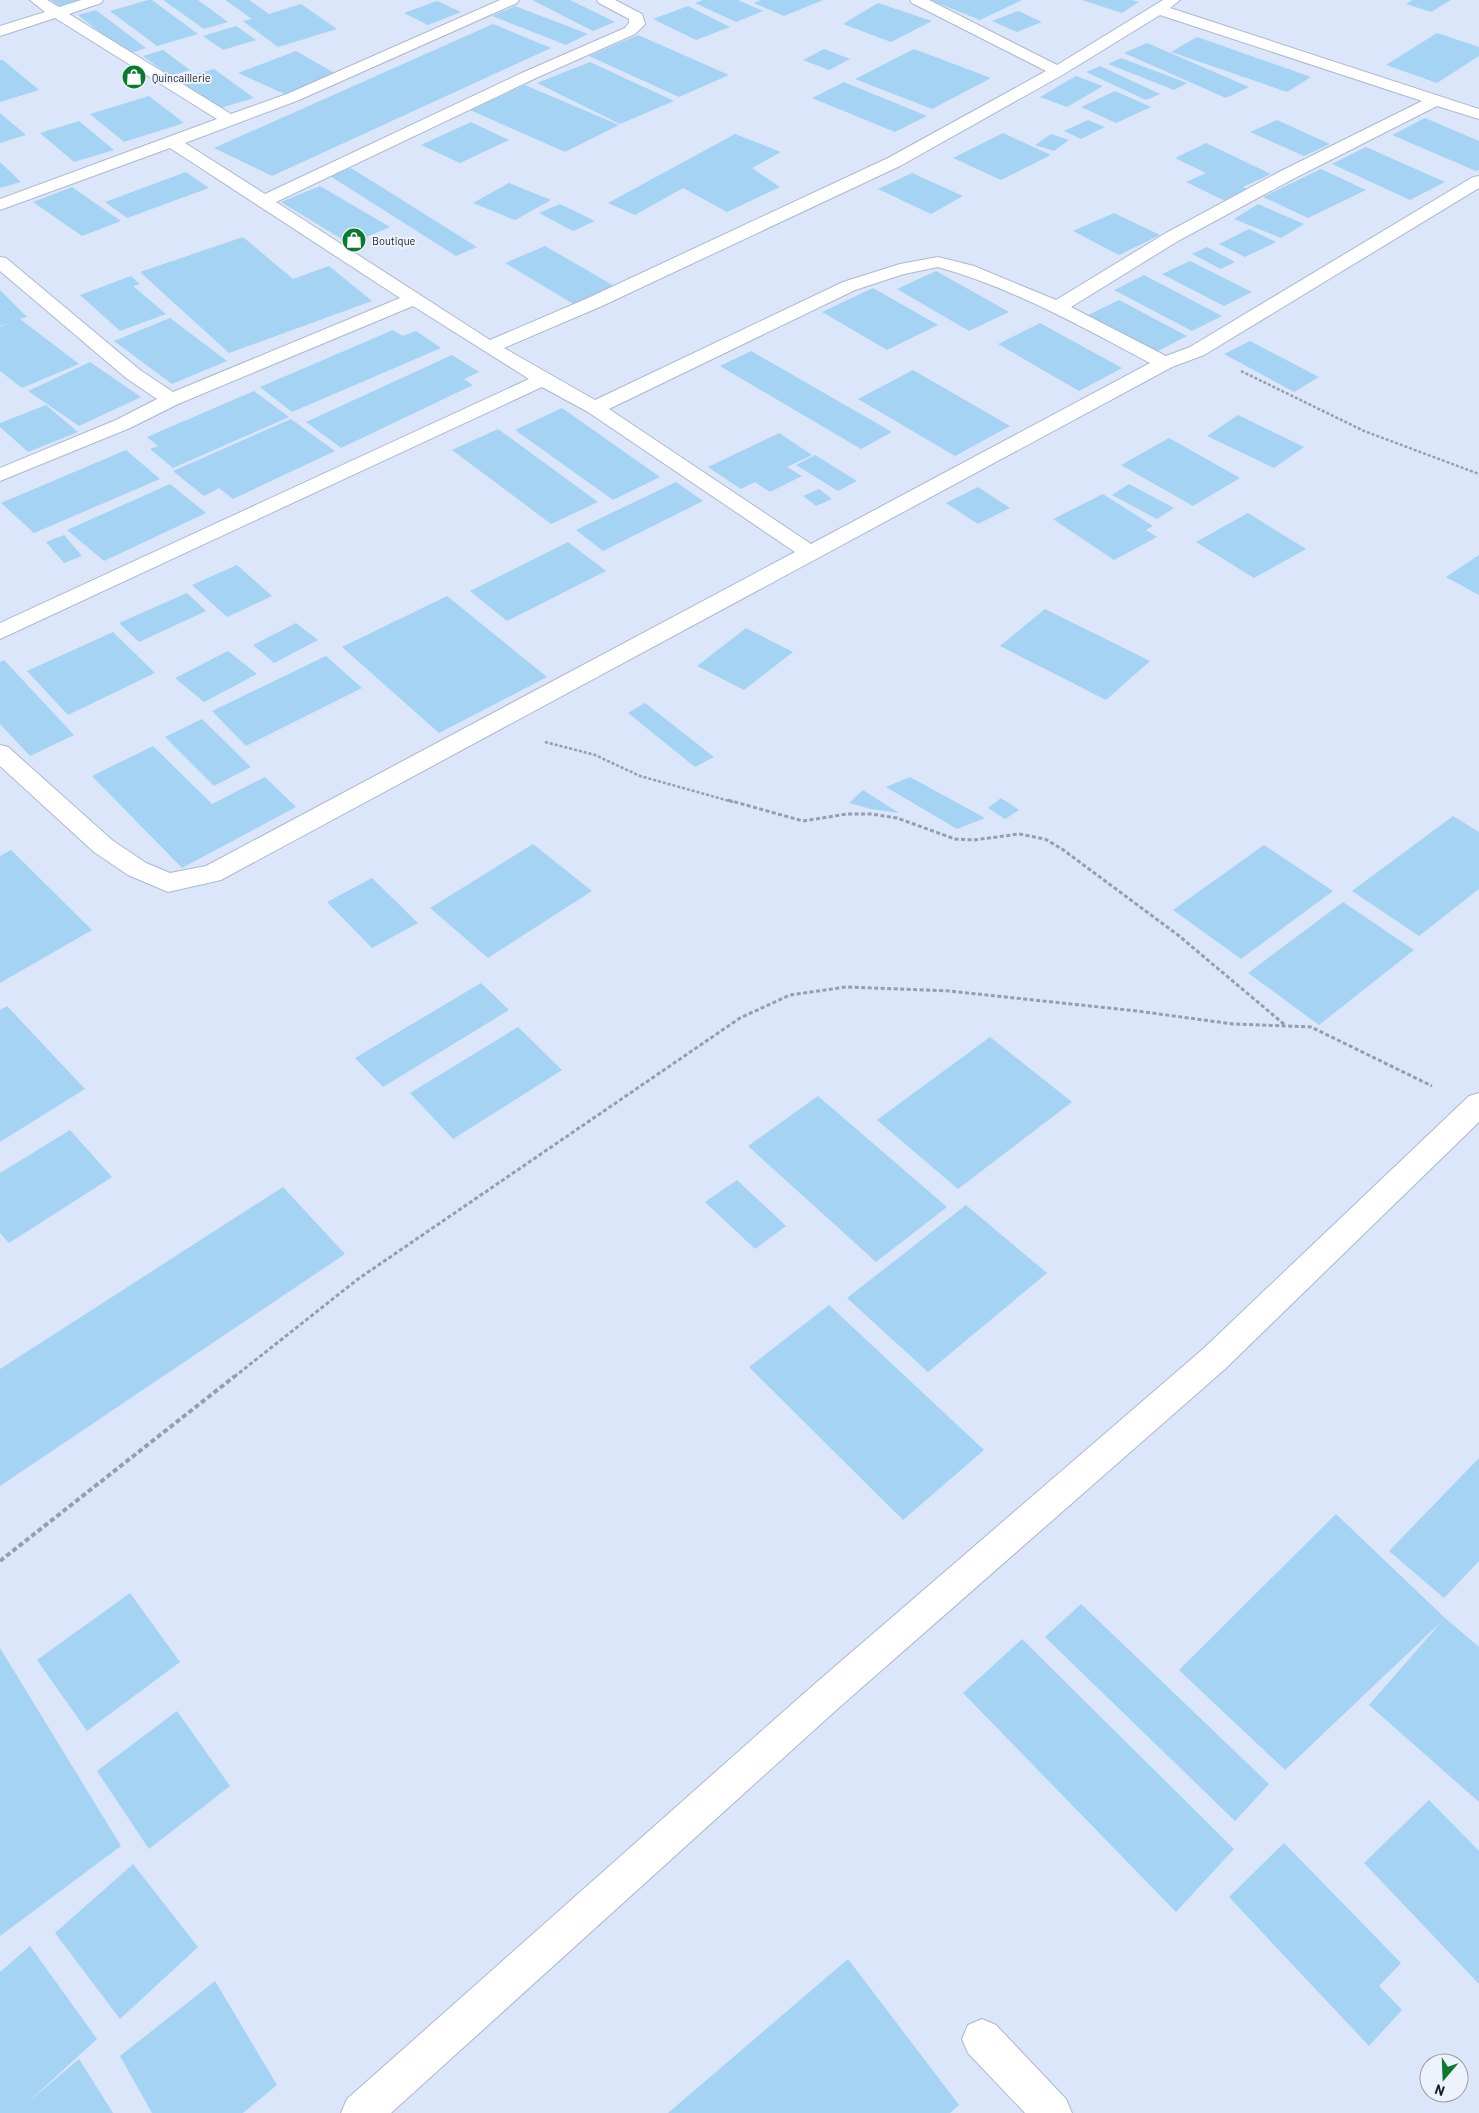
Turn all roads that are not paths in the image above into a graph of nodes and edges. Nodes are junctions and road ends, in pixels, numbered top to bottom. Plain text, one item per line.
1 (37, 0) edge
2 (96, 0) edge
3 (512, 0) edge
4 (604, 0) edge
5 (917, 0) edge
6 (1165, 5) edge
7 (59, 12) junction
8 (0, 31) edge
9 (1058, 70) junction
10 (1436, 100) junction
11 (1479, 114) edge
12 (231, 121) junction
13 (171, 141) junction
14 (1479, 181) edge
15 (264, 200) junction
16 (0, 205) edge
17 (0, 262) edge
18 (416, 298) junction
19 (1057, 307) junction
20 (489, 347) junction
21 (1165, 363) junction
22 (542, 380) junction
23 (171, 400) junction
24 (595, 408) junction
25 (0, 474) edge
26 (810, 553) junction
27 (0, 632) edge
28 (0, 753) edge
29 (1477, 1105) edge
30 (982, 2039) dead end
31 (360, 2113) edge
32 (1052, 2113) edge

1 - 7 street
2 - 7 street
3 - 12 street
4 - 15 street
5 - 9 street
6 - 9 street
6 - 10 street
7 - 8 street
7 - 12 street
9 - 20 street
10 - 11 street
10 - 19 street
12 - 13 street
13 - 15 street
13 - 16 street
14 - 21 street
15 - 18 street
17 - 23 street
18 - 20 street
18 - 23 street
19 - 21 street
19 - 24 street
20 - 22 street
21 - 26 street
22 - 24 street
22 - 27 street
23 - 25 street
24 - 26 street
26 - 28 street
29 - 31 street
30 - 32 street

